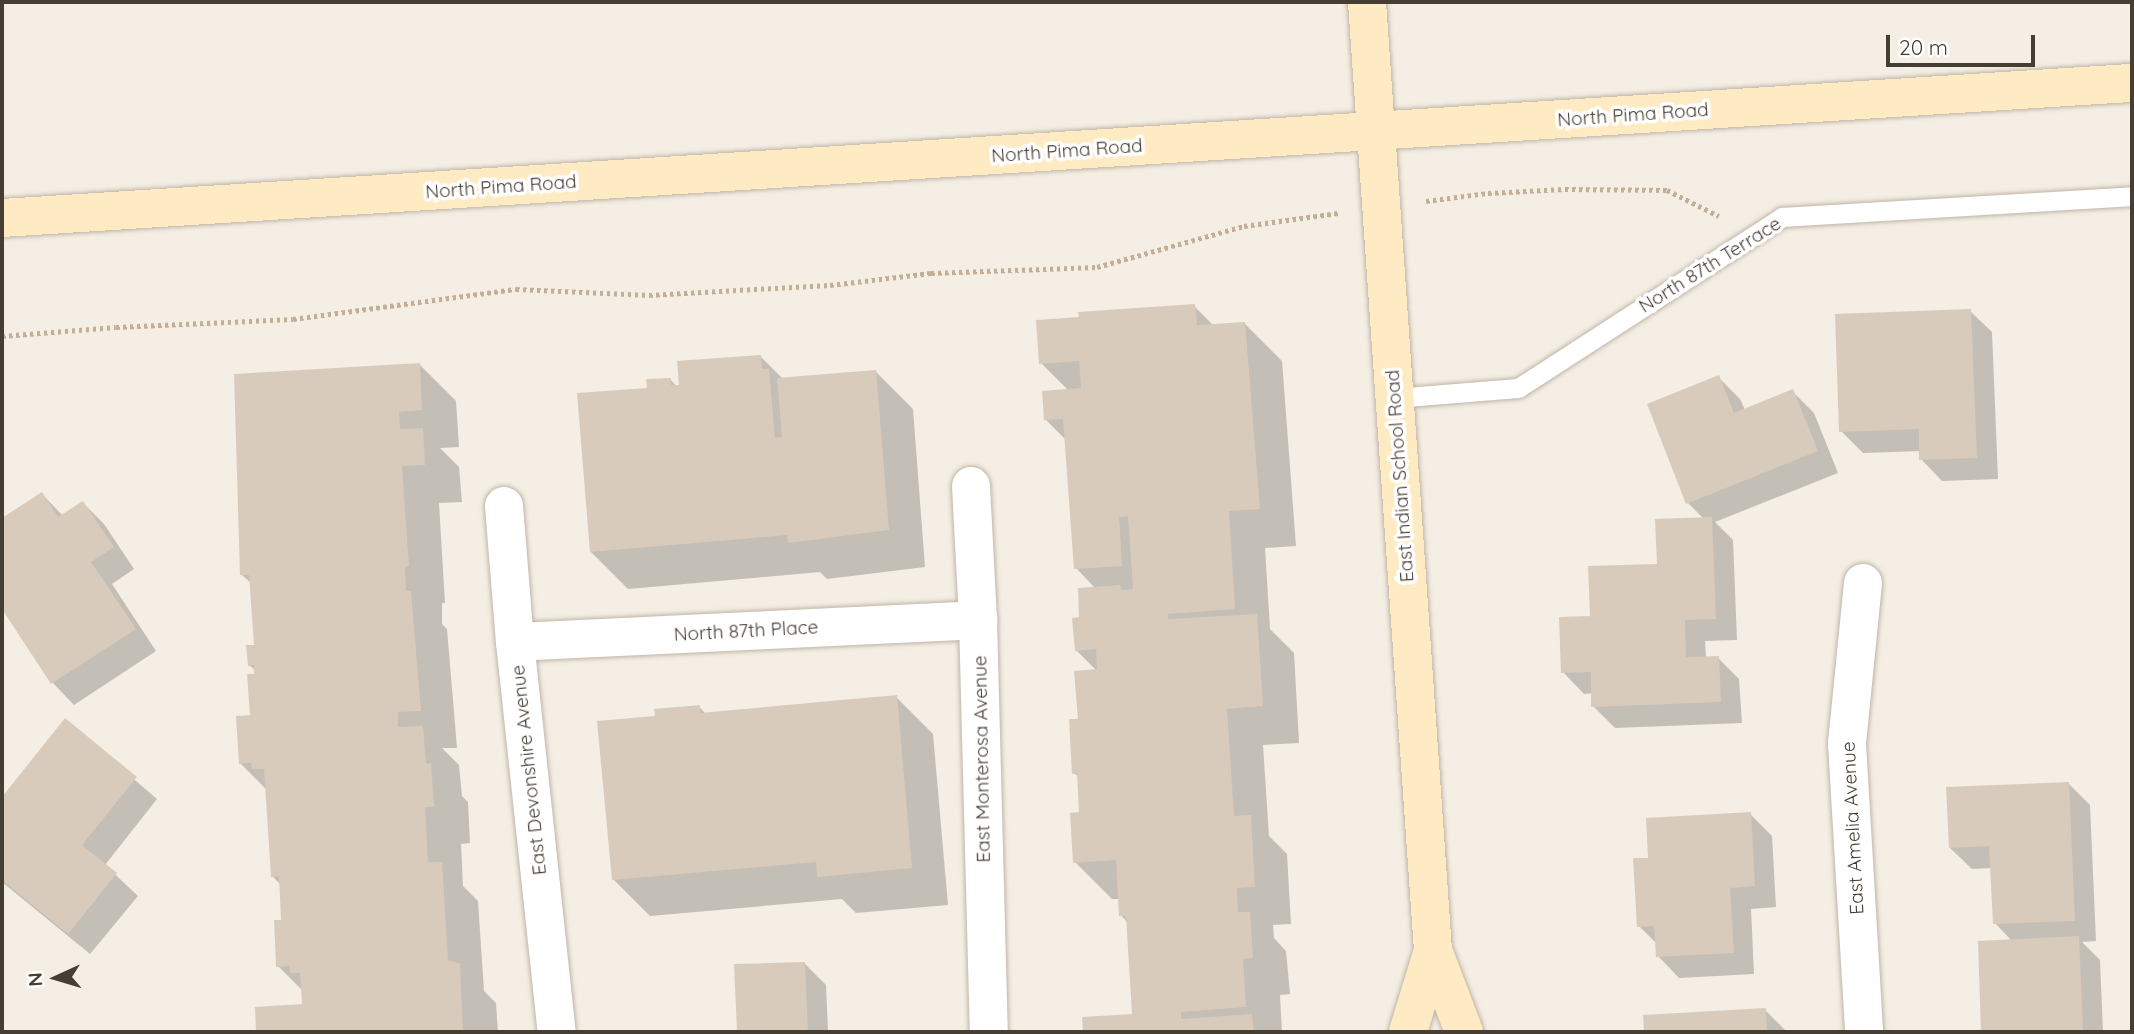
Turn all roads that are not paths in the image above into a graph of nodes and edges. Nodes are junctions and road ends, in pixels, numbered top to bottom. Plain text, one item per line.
1 (1367, 2) edge
2 (2132, 83) edge
3 (1377, 131) junction
4 (2132, 196) edge
5 (2, 218) edge
6 (1394, 398) junction
7 (971, 486) dead end
8 (505, 506) dead end
9 (1863, 583) dead end
10 (978, 620) junction
11 (515, 642) junction
12 (1433, 950) junction
13 (557, 1032) edge
14 (989, 1032) edge
15 (1408, 1032) edge
16 (1464, 1032) edge
17 (1864, 1032) edge

1 - 3 main road, East Indian School Road
2 - 3 main road, North Pima Road
3 - 5 main road, North Pima Road
3 - 6 main road, East Indian School Road
4 - 6 lane, North 87th Terrace
6 - 12 main road, East Indian School Road
7 - 10 street, East Monterosa Avenue
8 - 11 street, East Devonshire Avenue
9 - 17 street, East Amelia Avenue
10 - 11 street, North 87th Place
10 - 14 street, East Monterosa Avenue
11 - 13 street, East Devonshire Avenue
12 - 15 main road, East Indian School Road
12 - 16 main road, East Indian School Road

